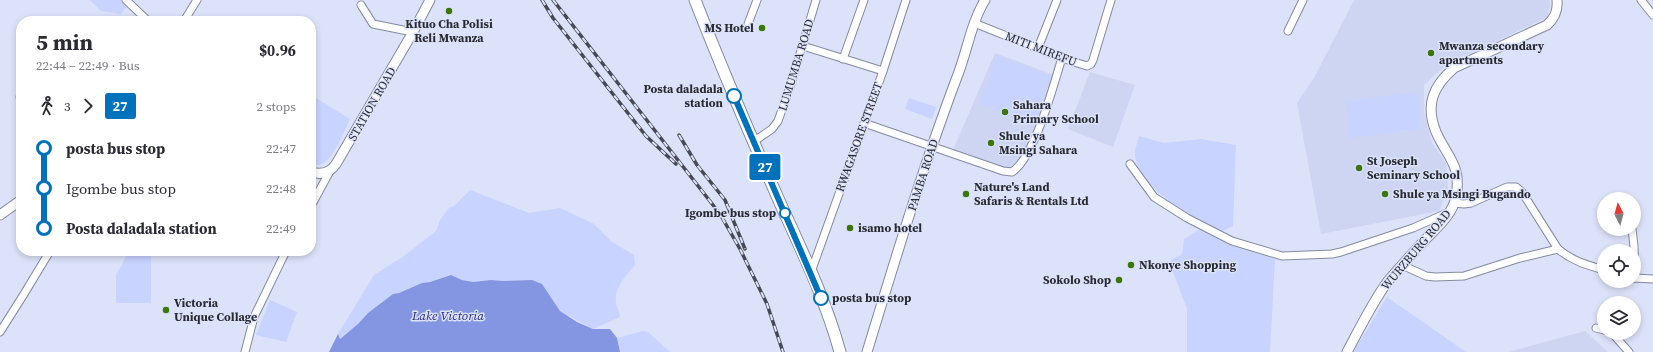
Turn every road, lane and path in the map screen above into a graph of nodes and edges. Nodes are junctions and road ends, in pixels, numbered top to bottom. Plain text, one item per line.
1 (126, 0) edge
2 (197, 0) edge
3 (430, 0) edge
4 (695, 0) edge
5 (756, 0) edge
6 (816, 0) edge
7 (864, 0) edge
8 (906, 0) edge
9 (985, 0) edge
10 (1057, 0) edge
11 (1111, 0) edge
12 (1303, 0) edge
13 (1557, 0) edge
14 (1641, 0) edge
15 (361, 5) dead end
16 (1653, 15) edge
17 (143, 16) edge
18 (187, 16) edge
19 (974, 23) junction
20 (748, 24) dead end
21 (1288, 31) dead end
22 (413, 32) junction
23 (803, 46) junction
24 (1038, 48) junction
25 (1062, 58) junction
26 (843, 59) junction
27 (883, 72) junction
28 (864, 123) junction
29 (753, 142) junction
30 (932, 145) junction
31 (1130, 164) dead end
32 (330, 171) junction
33 (316, 173) edge
34 (316, 197) edge
35 (1454, 203) junction
36 (16, 204) edge
37 (1450, 212) junction
38 (0, 215) edge
39 (1558, 249) junction
40 (47, 256) edge
41 (284, 256) edge
42 (1402, 265) junction
43 (1597, 268) edge
44 (811, 272) junction
45 (1641, 278) edge
46 (1653, 279) edge
47 (0, 332) edge
48 (1618, 340) edge
49 (245, 352) edge
50 (840, 352) edge
51 (867, 352) edge
52 (1347, 352) edge
53 (1629, 352) edge

1 - 17 street
2 - 18 street
3 - 22 main road, STATION ROAD
4 - 29 highway
5 - 20 street
6 - 23 street, LUMUMBA ROAD
7 - 26 street
8 - 27 street, RWAGASORE STREET
9 - 19 main road, PAMBA ROAD
10 - 24 street
11 - 25 street, MITI MIREFU
12 - 21 street
13 - 35 main road, WURZBURG ROAD
14 - 16 street
15 - 22 street
19 - 24 street, MITI MIREFU
19 - 30 main road, PAMBA ROAD
22 - 32 main road, STATION ROAD
23 - 26 street
23 - 29 street, LUMUMBA ROAD
24 - 25 street, MITI MIREFU
25 - 30 street
26 - 27 street
27 - 28 street, RWAGASORE STREET
28 - 30 street
28 - 44 street, RWAGASORE STREET
29 - 44 highway
30 - 51 main road, PAMBA ROAD
31 - 37 street
32 - 33 main road
32 - 34 street, STATION ROAD
35 - 37 main road, WURZBURG ROAD
35 - 39 street
36 - 38 main road
37 - 42 main road, WURZBURG ROAD
39 - 42 street
39 - 43 street
40 - 47 street
41 - 49 street
42 - 52 main road, WURZBURG ROAD
44 - 50 highway
45 - 46 street
48 - 53 street

